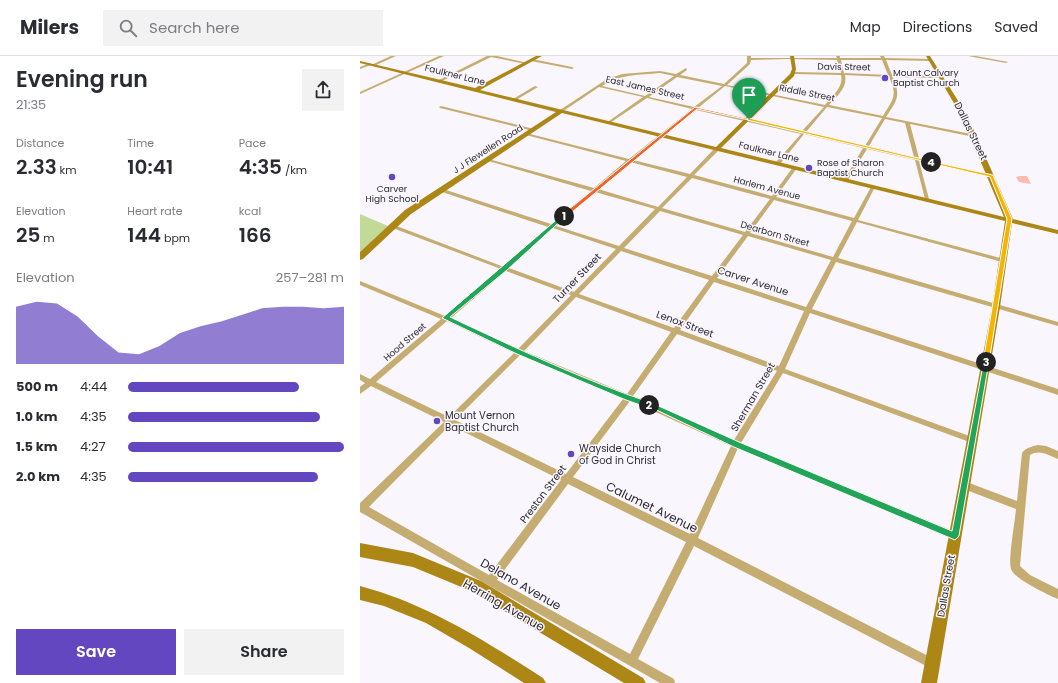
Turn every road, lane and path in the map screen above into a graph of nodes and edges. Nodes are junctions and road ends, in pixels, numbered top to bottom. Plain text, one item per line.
1 (394, 56) edge
2 (442, 56) edge
3 (491, 56) edge
4 (540, 56) edge
5 (971, 56) edge
6 (749, 57) edge
7 (792, 57) edge
8 (839, 57) edge
9 (884, 58) edge
10 (930, 58) edge
11 (532, 60) junction
12 (360, 62) edge
13 (1006, 62) dead end
14 (371, 64) junction
15 (526, 64) junction
16 (360, 68) edge
17 (572, 68) dead end
18 (686, 69) dead end
19 (405, 72) junction
20 (794, 73) junction
21 (636, 74) joint
22 (678, 74) junction
23 (842, 75) junction
24 (891, 76) junction
25 (941, 77) junction
26 (439, 81) junction
27 (726, 84) junction
28 (598, 86) junction
29 (536, 87) dead end
30 (476, 90) junction
31 (360, 93) edge
32 (773, 94) junction
33 (646, 97) junction
34 (515, 99) junction
35 (827, 105) junction
36 (441, 107) dead end
37 (696, 108) junction
38 (561, 111) junction
39 (886, 117) junction
40 (749, 119) junction
41 (610, 122) junction
42 (907, 122) junction
43 (530, 132) junction
44 (804, 132) junction
45 (662, 135) junction
46 (974, 136) junction
47 (866, 147) junction
48 (717, 149) junction
49 (917, 158) junction
50 (487, 159) junction
51 (630, 160) junction
52 (778, 164) junction
53 (795, 168) junction
54 (691, 176) junction
55 (992, 176) junction
56 (846, 180) junction
57 (873, 186) junction
58 (441, 190) junction
59 (594, 191) junction
60 (772, 198) junction
61 (927, 199) junction
62 (659, 209) junction
63 (1009, 219) junction
64 (855, 220) junction
65 (392, 226) junction
66 (552, 226) junction
67 (1058, 232) edge
68 (745, 235) junction
69 (620, 248) junction
70 (360, 257) edge
71 (1002, 260) junction
72 (834, 261) junction
73 (505, 268) junction
74 (712, 279) junction
75 (360, 283) edge
76 (576, 295) junction
77 (996, 307) junction
78 (808, 310) junction
79 (445, 318) junction
80 (1058, 324) edge
81 (677, 331) junction
82 (519, 352) junction
83 (985, 367) junction
84 (781, 370) junction
85 (360, 377) edge
86 (370, 382) junction
87 (360, 391) edge
88 (1058, 392) edge
89 (628, 398) junction
90 (451, 421) junction
91 (972, 440) junction
92 (736, 444) junction
93 (1058, 456) edge
94 (567, 480) junction
95 (964, 485) junction
96 (1022, 507) junction
97 (361, 508) edge
98 (955, 536) junction
99 (692, 540) junction
100 (360, 550) edge
101 (490, 581) junction
102 (360, 593) edge
103 (1058, 594) edge
104 (632, 661) junction
105 (932, 664) junction
106 (538, 683) edge
107 (638, 683) edge
108 (670, 683) edge
109 (929, 683) edge

1 - 14 street
2 - 19 street
3 - 15 street
3 - 26 street
4 - 11 street
5 - 13 street
6 - 7 street
6 - 27 street, Hood Street
7 - 8 street
7 - 20 street
8 - 9 street
8 - 23 street
9 - 10 street
9 - 24 street
10 - 25 street, Dallas Street
11 - 15 street
11 - 17 street
12 - 14 street, Faulkner Lane
14 - 16 street
14 - 19 street, Faulkner Lane
15 - 30 street
18 - 22 street
19 - 26 street, Faulkner Lane
19 - 31 street
20 - 23 street, Davis Street
20 - 32 street, Turner Street
21 - 22 street, Riddle Street
21 - 28 street, J J Flewellen Road
22 - 27 street, Riddle Street
22 - 33 street
23 - 24 street, Davis Street
23 - 35 street
24 - 25 street, Davis Street
24 - 39 street
25 - 46 street, Dallas Street
26 - 30 street, Faulkner Lane
27 - 32 street, Riddle Street
27 - 37 street, Hood Street
28 - 33 street, East James Street
28 - 38 street, J J Flewellen Road
29 - 34 street
30 - 34 street, Faulkner Lane
32 - 35 street, Riddle Street
32 - 40 street, Turner Street
33 - 37 street, East James Street
33 - 41 street
34 - 38 street, Faulkner Lane
35 - 39 street, Riddle Street
35 - 44 street
36 - 43 street, Harlem Avenue
37 - 40 street, East James Street
37 - 45 street, Hood Street
38 - 41 street, Faulkner Lane
38 - 43 street, J J Flewellen Road
39 - 42 street, Riddle Street
39 - 47 street
40 - 44 street, East James Street
40 - 48 street, Turner Street
41 - 45 street, Faulkner Lane
42 - 46 street, Riddle Street
42 - 49 street
43 - 50 street, J J Flewellen Road
43 - 51 street, Harlem Avenue
44 - 47 street, East James Street
44 - 52 street
45 - 48 street, Faulkner Lane
45 - 51 street, Hood Street
46 - 55 street, Dallas Street
47 - 49 street, East James Street
47 - 56 street
48 - 52 street, Faulkner Lane
48 - 54 street, Turner Street
49 - 55 street, East James Street
49 - 61 street
50 - 58 street, J J Flewellen Road
50 - 59 street, Dearborn Street
51 - 54 street, Harlem Avenue
51 - 59 street, Hood Street
52 - 53 street, Faulkner Lane
53 - 56 street, Faulkner Lane
53 - 60 street, Preston Street
54 - 60 street, Harlem Avenue
54 - 62 street, Turner Street
55 - 63 street, Dallas Street
56 - 57 street, Faulkner Lane
57 - 61 street, Faulkner Lane
57 - 64 street, Sherman Street
58 - 65 street, J J Flewellen Road
58 - 66 street, Carver Avenue
59 - 62 street, Dearborn Street
59 - 66 street, Hood Street
60 - 64 street, Harlem Avenue
60 - 68 street, Preston Street
61 - 63 street, Faulkner Lane
62 - 68 street, Dearborn Street
62 - 69 street, Turner Street
63 - 67 street, Faulkner Lane
63 - 71 street, Dallas Street
64 - 71 street, Harlem Avenue
64 - 72 street, Sherman Street
65 - 70 street, J J Flewellen Road
65 - 73 street, Lenox Street
66 - 69 street, Carver Avenue
66 - 73 street, Hood Street
68 - 72 street, Dearborn Street
68 - 74 street, Preston Street
69 - 74 street, Carver Avenue
69 - 76 street, Turner Street
71 - 77 street, Dallas Street
72 - 77 street, Dearborn Street
72 - 78 street, Sherman Street
73 - 76 street, Lenox Street
73 - 79 street, Hood Street
74 - 78 street, Carver Avenue
74 - 81 street, Preston Street
75 - 79 street
76 - 81 street, Lenox Street
76 - 82 street, Turner Street
77 - 80 street, Dearborn Street
77 - 83 street, Dallas Street
78 - 83 street, Carver Avenue
78 - 84 street, Sherman Street
79 - 82 street
79 - 86 street, Hood Street
81 - 84 street, Lenox Street
81 - 89 street, Preston Street
82 - 89 street
82 - 90 street, Turner Street
83 - 88 street, Carver Avenue
83 - 91 street, Dallas Street
84 - 91 street, Lenox Street
84 - 92 street, Sherman Street
85 - 86 street, Calumet Avenue
86 - 87 street, Hood Street
86 - 90 street, Calumet Avenue
89 - 92 street
89 - 94 street, Preston Street
90 - 94 street, Calumet Avenue
90 - 97 street, Turner Street
91 - 95 street, Dallas Street
92 - 98 street
92 - 99 street, Sherman Street
93 - 96 street
94 - 99 street, Calumet Avenue
94 - 101 street, Preston Street
95 - 96 street
95 - 98 street, Dallas Street
96 - 103 street
97 - 101 street, Delano Avenue
98 - 105 street, Dallas Street
99 - 104 street, Sherman Street
99 - 105 street, Calumet Avenue
100 - 107 street, Herring Avenue
101 - 104 street, Delano Avenue
102 - 106 street
104 - 108 street, Delano Avenue
105 - 109 street, Dallas Street

